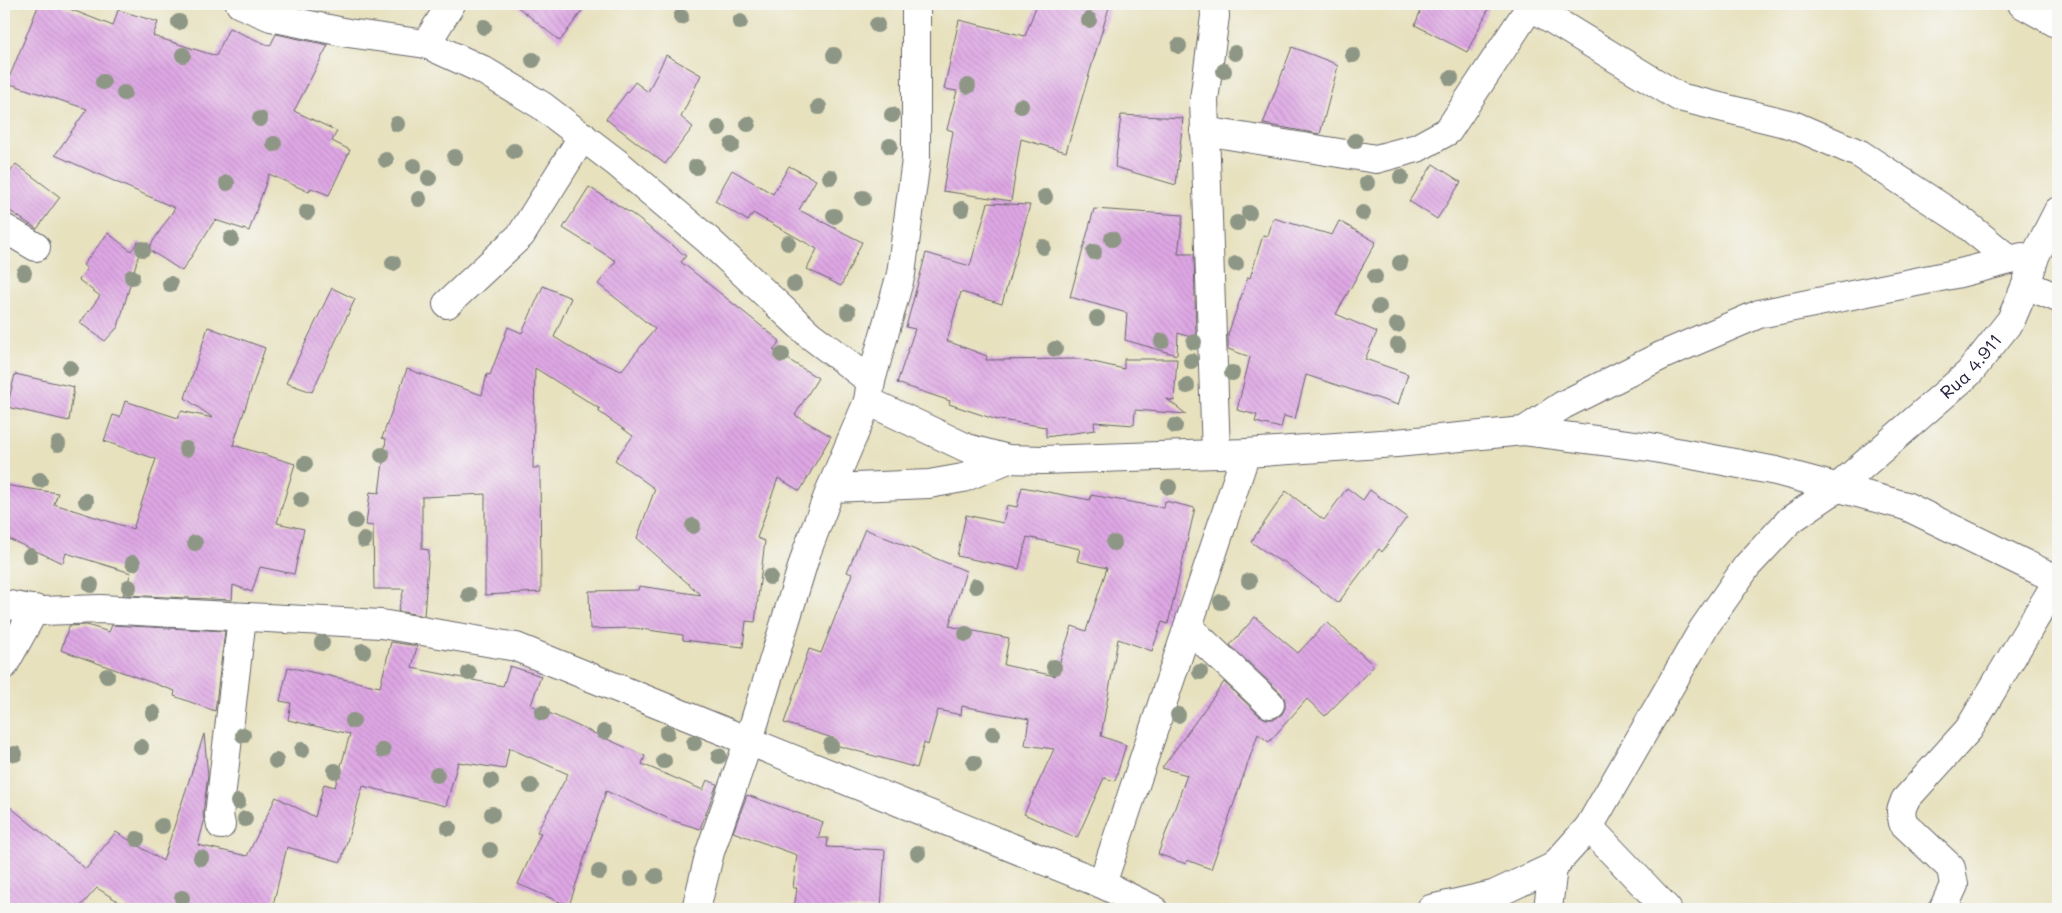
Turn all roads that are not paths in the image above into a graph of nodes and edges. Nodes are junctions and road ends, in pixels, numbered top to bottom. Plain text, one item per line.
1 (240, 4) edge
2 (451, 4) edge
3 (916, 4) edge
4 (2022, 4) edge
5 (1529, 5) edge
6 (1217, 8) edge
7 (2058, 24) edge
8 (426, 44) junction
9 (1204, 131) junction
10 (583, 136) junction
11 (2058, 211) edge
12 (4, 228) edge
13 (36, 247) dead end
14 (2023, 257) junction
15 (2026, 285) junction
16 (2058, 298) edge
17 (447, 304) dead end
18 (869, 391) junction
19 (1524, 431) junction
20 (1246, 453) junction
21 (1216, 454) junction
22 (1008, 459) junction
23 (831, 488) junction
24 (1837, 488) junction
25 (2058, 580) edge
26 (4, 604) edge
27 (35, 609) junction
28 (242, 618) junction
29 (1188, 626) junction
30 (4, 664) edge
31 (1270, 704) dead end
32 (749, 740) junction
33 (221, 825) dead end
34 (1589, 827) junction
35 (1553, 867) junction
36 (1102, 884) junction
37 (696, 909) edge
38 (1153, 909) edge
39 (1431, 909) edge
40 (1548, 909) edge
41 (1667, 909) edge
42 (1943, 909) edge

1 - 8 street
2 - 8 street
3 - 18 street
4 - 7 street
5 - 9 street
5 - 14 street
6 - 9 street
8 - 10 street
9 - 21 street
10 - 17 street
10 - 18 street
11 - 14 street, Rua 4.911
12 - 13 street
14 - 15 street, Rua 4.911
14 - 19 street
15 - 16 street
15 - 24 street, Rua 4.911
18 - 22 street
18 - 23 street
19 - 20 street
19 - 24 street
20 - 21 street
20 - 29 street
21 - 22 street
22 - 23 street
23 - 32 street
24 - 25 street
24 - 34 street, Rua 4.911
25 - 42 street
26 - 27 street
27 - 28 street
27 - 30 street
28 - 32 street
28 - 33 street
29 - 31 street
29 - 36 street
32 - 36 street
32 - 37 street
34 - 35 street, Rua 4.911
34 - 41 street
35 - 39 street
35 - 40 street
36 - 38 street

